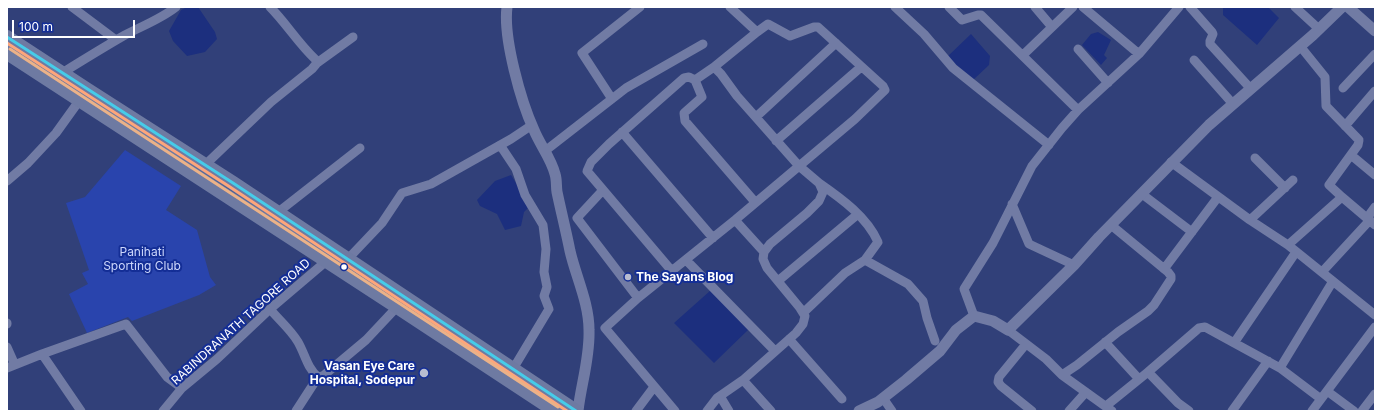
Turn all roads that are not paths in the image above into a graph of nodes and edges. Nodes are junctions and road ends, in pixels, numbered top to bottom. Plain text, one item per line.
1 (72, 7) edge
2 (176, 7) edge
3 (270, 7) edge
4 (507, 7) edge
5 (640, 7) edge
6 (730, 7) edge
7 (895, 7) edge
8 (949, 7) edge
9 (1035, 7) edge
10 (1073, 7) edge
11 (1083, 7) edge
12 (1179, 7) edge
13 (1190, 7) edge
14 (1295, 7) edge
15 (1342, 7) edge
16 (1348, 7) edge
17 (1052, 27) junction
18 (1319, 29) junction
19 (1375, 31) edge
20 (757, 32) junction
21 (7, 37) edge
22 (353, 37) dead end
23 (116, 40) junction
24 (836, 43) junction
25 (703, 44) dead end
26 (1300, 46) junction
27 (1078, 49) dead end
28 (7, 53) edge
29 (1139, 54) junction
30 (1375, 54) edge
31 (1023, 55) junction
32 (1194, 60) dead end
33 (317, 63) junction
34 (714, 66) junction
35 (861, 67) junction
36 (62, 73) junction
37 (695, 80) junction
38 (1108, 83) junction
39 (1250, 88) junction
40 (1343, 88) dead end
41 (1375, 91) edge
42 (612, 99) junction
43 (79, 101) junction
44 (1233, 104) junction
45 (1078, 110) junction
46 (756, 117) junction
47 (532, 125) junction
48 (1345, 126) junction
49 (622, 132) junction
50 (776, 141) junction
51 (500, 145) junction
52 (1049, 145) junction
53 (360, 148) dead end
54 (546, 151) junction
55 (1351, 155) junction
56 (1254, 158) dead end
57 (1171, 162) junction
58 (205, 165) junction
59 (799, 166) junction
60 (1375, 175) edge
61 (1293, 180) dead end
62 (7, 181) edge
63 (819, 183) junction
64 (1285, 188) junction
65 (603, 190) junction
66 (1142, 194) junction
67 (1218, 197) junction
68 (1342, 197) junction
69 (756, 202) junction
70 (1012, 204) junction
71 (1375, 207) edge
72 (277, 212) junction
73 (858, 214) junction
74 (735, 220) junction
75 (1250, 220) junction
76 (1371, 221) edge
77 (1111, 225) junction
78 (1192, 232) junction
79 (712, 238) junction
80 (1288, 245) junction
81 (764, 252) junction
82 (1296, 252) junction
83 (337, 260) junction
84 (686, 260) junction
85 (865, 260) junction
86 (1074, 265) junction
87 (1164, 269) junction
88 (671, 270) junction
89 (1322, 272) junction
90 (778, 281) junction
91 (1333, 281) junction
92 (638, 298) junction
93 (398, 307) junction
94 (270, 309) junction
95 (803, 313) junction
96 (1375, 315) edge
97 (974, 316) junction
98 (1375, 327) edge
99 (1008, 330) junction
100 (789, 339) junction
101 (935, 341) dead end
102 (1105, 342) junction
103 (1234, 343) junction
104 (1026, 344) junction
105 (7, 347) edge
106 (776, 351) junction
107 (42, 354) junction
108 (1268, 361) junction
109 (11, 366) edge
110 (1280, 368) junction
111 (513, 369) junction
112 (1148, 372) junction
113 (1062, 375) junction
114 (318, 378) junction
115 (1139, 379) junction
116 (743, 380) junction
117 (654, 387) junction
118 (182, 388) junction
119 (1327, 391) junction
120 (1086, 392) junction
121 (1375, 394) edge
122 (720, 396) junction
123 (883, 398) junction
124 (842, 399) dead end
125 (1321, 399) junction
126 (575, 408) edge
127 (1109, 409) edge
128 (768, 410) edge
129 (80, 411) edge
130 (163, 411) edge
131 (296, 411) edge
132 (555, 411) edge
133 (636, 411) edge
134 (674, 411) edge
135 (707, 411) edge
136 (729, 411) edge
137 (859, 411) edge
138 (892, 411) edge
139 (1032, 411) edge
140 (1069, 411) edge
141 (1189, 411) edge
142 (1232, 411) edge
143 (1312, 411) edge
144 (1354, 411) edge
145 (1362, 411) edge

1 - 23 street
2 - 23 street
3 - 33 street
4 - 47 street
5 - 42 street
6 - 20 street
7 - 52 street
8 - 31 street
9 - 17 street
10 - 17 street
11 - 29 street
12 - 29 street
13 - 39 street
14 - 18 street
15 - 18 street
16 - 19 street
17 - 31 street
18 - 26 street
20 - 24 street
20 - 34 street
21 - 36 main road
22 - 33 street
23 - 36 street
24 - 35 street
24 - 46 street
25 - 42 street
26 - 39 street
26 - 48 street
27 - 38 street
28 - 43 main road
29 - 38 street
30 - 40 street
31 - 45 street
32 - 44 street
33 - 58 street
34 - 37 street
34 - 46 street
35 - 50 street
35 - 59 street
36 - 58 main road
37 - 49 street
37 - 69 street
38 - 45 street
39 - 44 street
41 - 48 street
42 - 54 street
43 - 62 street
43 - 83 main road
44 - 57 street
45 - 52 street
46 - 50 street
47 - 51 street, RABINDRANATH TAGORE ROAD
47 - 54 street
48 - 55 street
49 - 65 street
49 - 79 street
50 - 59 street
51 - 83 street, RABINDRANATH TAGORE ROAD
51 - 111 street
52 - 70 street
53 - 72 street
54 - 126 street
55 - 60 street
55 - 68 street
56 - 64 street
57 - 66 street
57 - 67 street
58 - 72 main road
59 - 63 street
59 - 69 street
61 - 64 street
63 - 73 street
63 - 81 street
64 - 75 street
65 - 88 street
65 - 92 street
66 - 77 street
66 - 78 street
67 - 75 street
67 - 78 street
68 - 76 street
68 - 80 street
69 - 74 street
70 - 86 street
70 - 97 street
71 - 76 street
72 - 83 main road
73 - 85 street
73 - 90 street
74 - 79 street
74 - 81 street
75 - 80 street
76 - 89 street
77 - 86 street
77 - 87 street
78 - 87 street
79 - 84 street
80 - 82 street
81 - 90 street
82 - 89 street
82 - 103 street
83 - 93 main road
83 - 94 street, RABINDRANATH TAGORE ROAD
83 - 111 main road
84 - 88 street
84 - 106 street
85 - 95 street
85 - 101 street
86 - 99 street
87 - 102 street
88 - 92 street
89 - 91 street
90 - 95 street
91 - 96 street
91 - 110 street
92 - 117 street
93 - 114 street
93 - 132 main road
94 - 114 street
94 - 118 street, RABINDRANATH TAGORE ROAD
95 - 100 street
97 - 99 street
97 - 123 street
98 - 119 street
99 - 104 street
100 - 106 street
100 - 124 street
102 - 113 street
102 - 115 street
103 - 108 street
103 - 112 street
104 - 113 street
104 - 139 street
105 - 109 street
106 - 116 street
107 - 109 street
107 - 118 street
107 - 129 street
108 - 110 street
108 - 142 street
110 - 125 street
111 - 126 main road
112 - 115 street
112 - 141 street
113 - 120 street
114 - 131 street
115 - 127 street
116 - 122 street
116 - 128 street
117 - 133 street
117 - 134 street
118 - 130 street, RABINDRANATH TAGORE ROAD
119 - 125 street
119 - 144 street
120 - 127 street
120 - 140 street
121 - 145 street
122 - 135 street
122 - 136 street
123 - 137 street
123 - 138 street
125 - 143 street

